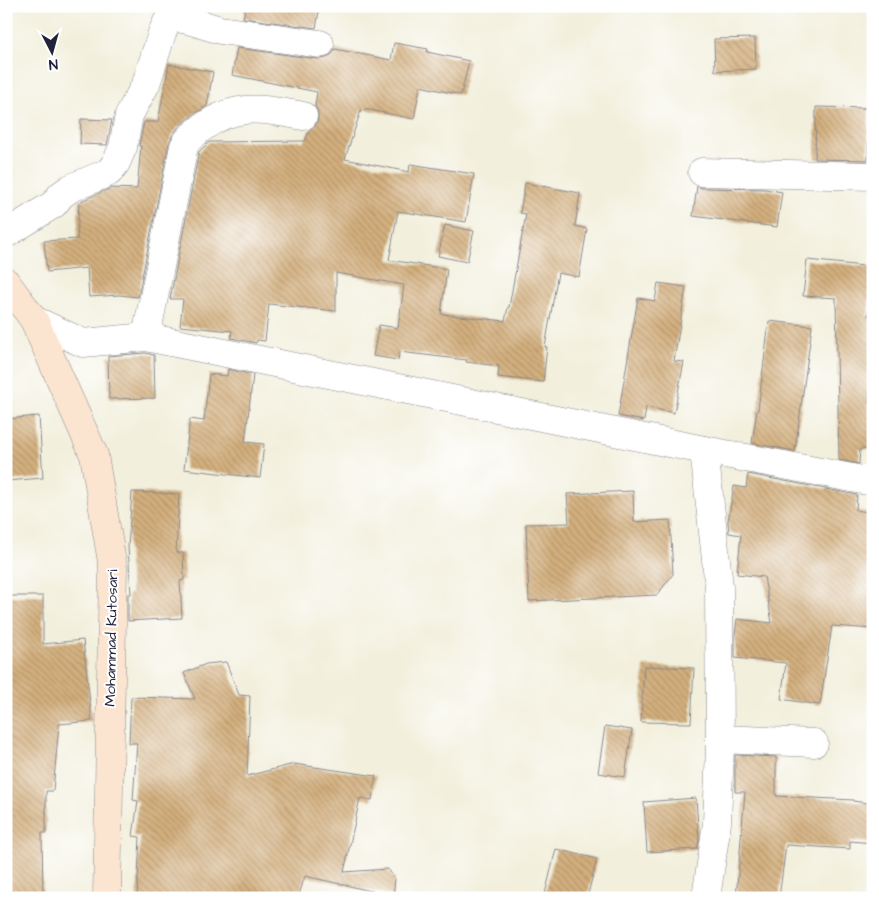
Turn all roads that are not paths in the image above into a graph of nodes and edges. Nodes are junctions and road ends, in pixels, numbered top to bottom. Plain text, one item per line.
1 (320, 44) dead end
2 (303, 116) dead end
3 (702, 172) dead end
4 (873, 176) edge
5 (6, 234) edge
6 (6, 282) edge
7 (34, 320) junction
8 (146, 337) junction
9 (704, 450) junction
10 (873, 482) edge
11 (720, 739) junction
12 (814, 743) dead end
13 (106, 898) edge
14 (706, 898) edge

1 - 5 street
2 - 8 street
3 - 4 street
6 - 7 street, Mohammad Kutosari
7 - 8 street
7 - 13 street, Mohammad Kutosari
8 - 9 street
9 - 10 street
9 - 11 street
11 - 12 street
11 - 14 street

